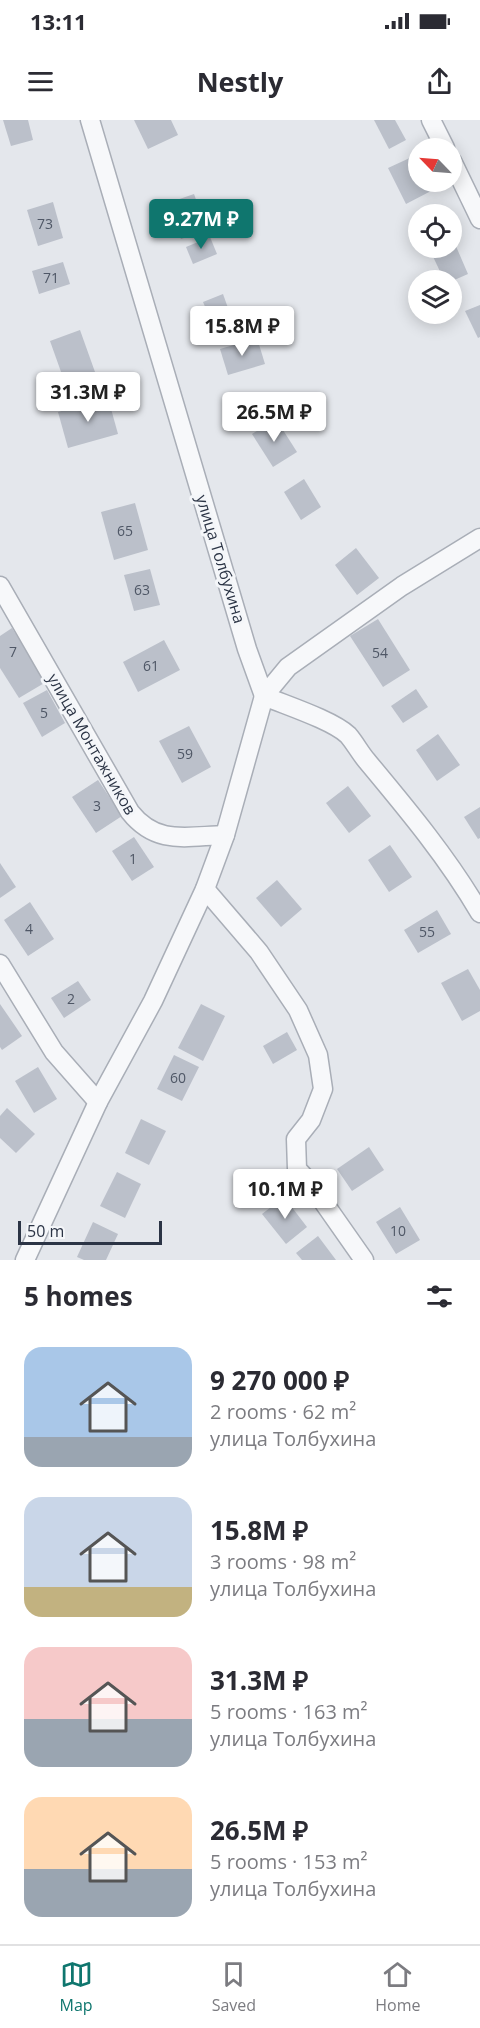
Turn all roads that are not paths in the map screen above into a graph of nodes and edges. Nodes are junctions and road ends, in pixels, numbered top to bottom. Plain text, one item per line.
1 (90, 120) edge
2 (431, 120) edge
3 (440, 138) edge
4 (462, 182) edge
5 (480, 219) edge
6 (480, 538) edge
7 (0, 586) edge
8 (264, 696) junction
9 (225, 835) junction
10 (205, 889) junction
11 (480, 913) edge
12 (0, 964) edge
13 (98, 1102) junction
14 (25, 1260) edge
15 (364, 1260) edge

1 - 8 street, улица Толбухина
2 - 3 street
4 - 5 street
6 - 8 street
7 - 9 street, улица Монтажников
8 - 9 street
8 - 11 street
9 - 10 street
10 - 13 street
10 - 15 street
12 - 13 street
13 - 14 street

